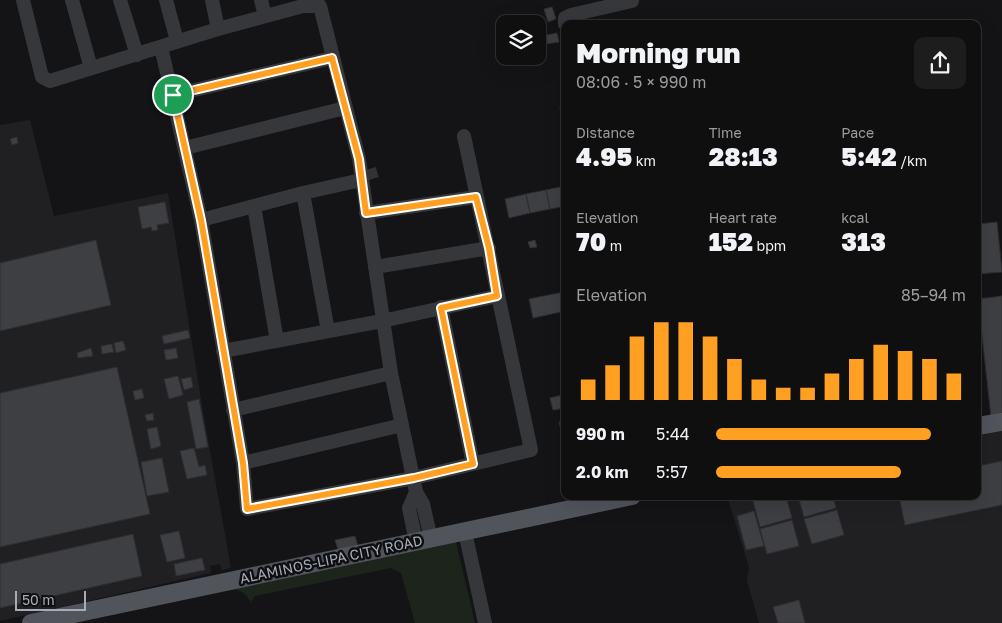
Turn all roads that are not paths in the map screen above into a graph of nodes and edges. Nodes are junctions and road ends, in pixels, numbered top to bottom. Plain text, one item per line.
1 (23, 0) edge
2 (72, 0) edge
3 (120, 0) edge
4 (166, 0) edge
5 (212, 0) edge
6 (261, 0) edge
7 (632, 1) edge
8 (302, 3) edge
9 (265, 16) junction
10 (565, 20) edge
11 (218, 28) junction
12 (177, 41) junction
13 (161, 47) junction
14 (137, 55) junction
15 (332, 58) junction
16 (91, 68) junction
17 (173, 95) junction
18 (345, 108) junction
19 (464, 136) dead end
20 (185, 148) junction
21 (367, 176) junction
22 (303, 193) junction
23 (476, 197) junction
24 (254, 206) junction
25 (366, 213) junction
26 (201, 220) junction
27 (489, 248) junction
28 (374, 267) junction
29 (497, 296) junction
30 (441, 308) junction
31 (382, 321) junction
32 (328, 331) junction
33 (277, 340) junction
34 (223, 351) junction
35 (391, 373) junction
36 (233, 410) junction
37 (1002, 422) edge
38 (402, 425) junction
39 (981, 426) edge
40 (243, 463) junction
41 (473, 464) junction
42 (414, 478) junction
43 (613, 500) edge
44 (465, 532) junction
45 (424, 540) junction
46 (31, 623) edge
47 (485, 623) edge

1 - 16 street
2 - 16 street
3 - 14 street
4 - 12 street
5 - 11 street
6 - 9 street
7 - 10 street
8 - 9 street
8 - 15 street
9 - 11 street
11 - 12 street
12 - 13 street
13 - 14 street
13 - 17 street
14 - 16 street
15 - 17 street
15 - 18 street
17 - 20 street
18 - 20 street
18 - 21 street
19 - 23 street
20 - 26 street
21 - 22 street
21 - 25 street
22 - 24 street
22 - 32 street
23 - 25 street
23 - 27 street
24 - 26 street
24 - 33 street
25 - 28 street
26 - 34 street
27 - 28 street
27 - 29 street
28 - 31 street
29 - 30 street
29 - 41 street
30 - 31 street
30 - 41 street
31 - 32 street
31 - 35 street
32 - 33 street
33 - 34 street
34 - 36 street
35 - 36 street
35 - 38 street
36 - 40 street
37 - 39 main road
38 - 40 street
38 - 42 street
40 - 42 street
41 - 42 street
42 - 45 street
43 - 44 main road, ALAMINOS-LIPA CITY ROAD
44 - 45 main road, ALAMINOS-LIPA CITY ROAD
44 - 47 street
45 - 46 main road, ALAMINOS-LIPA CITY ROAD

